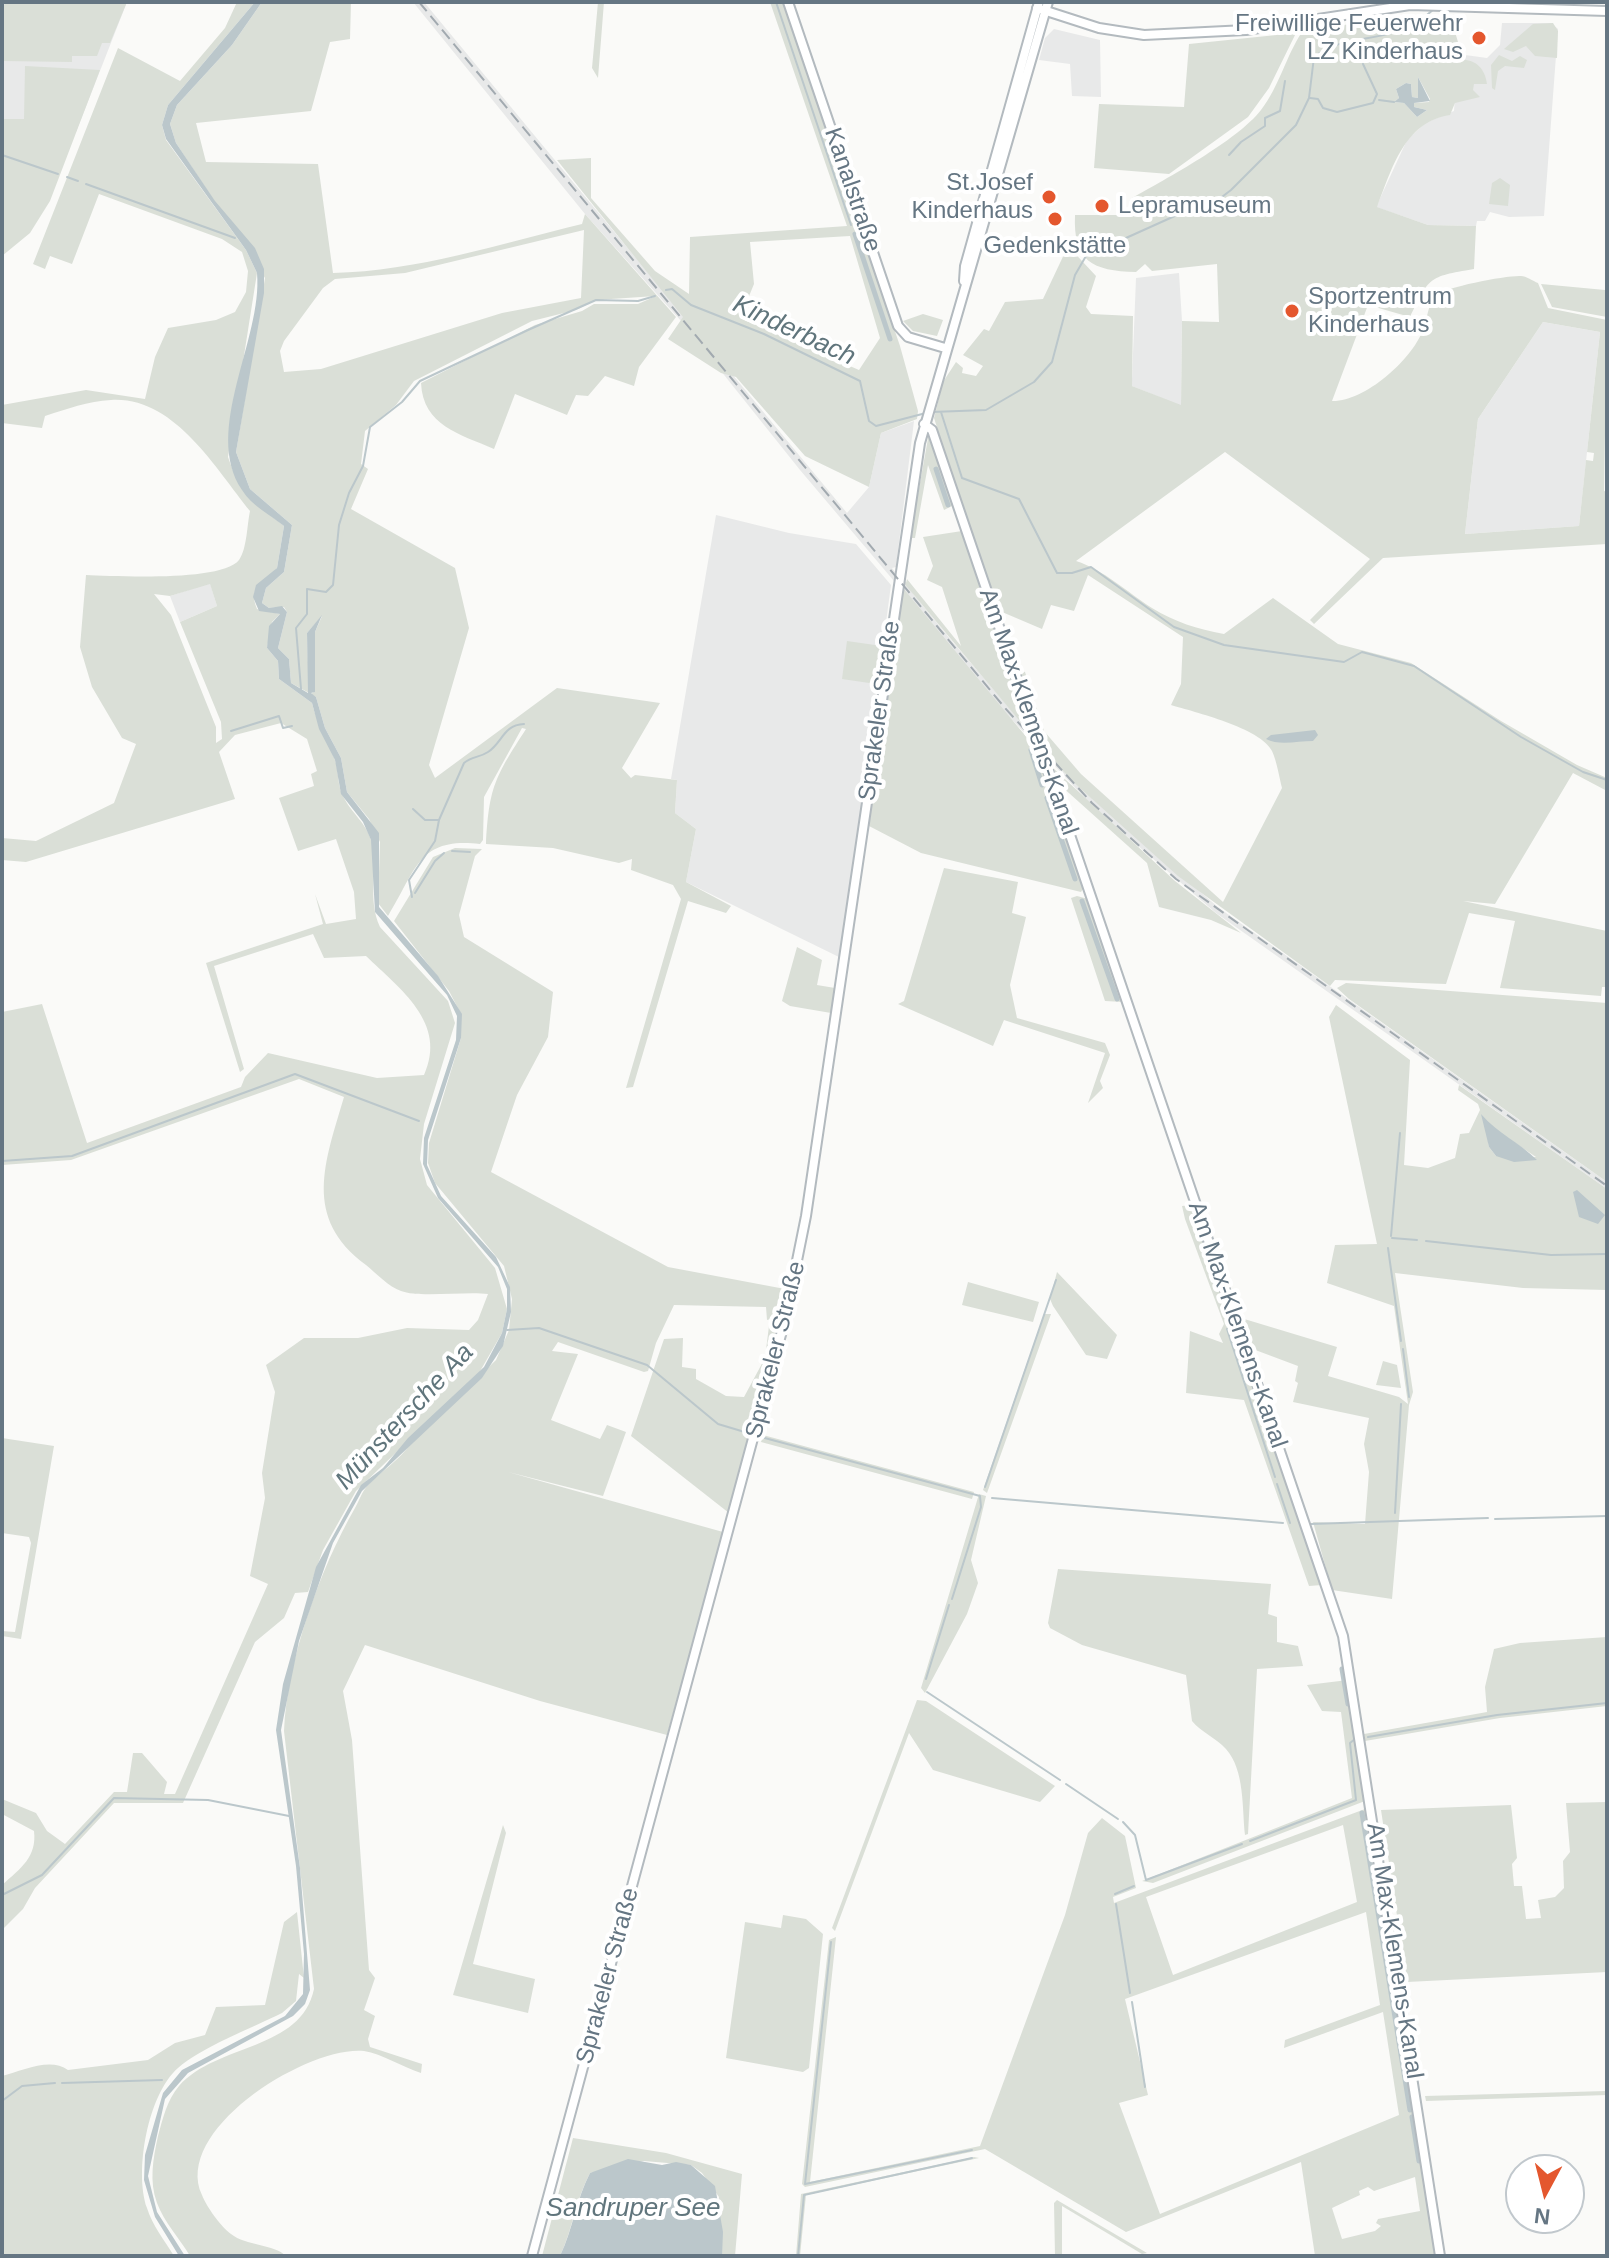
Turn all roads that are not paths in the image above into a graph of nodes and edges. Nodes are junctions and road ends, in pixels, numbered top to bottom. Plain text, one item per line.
1 (788, 2) edge
2 (1042, 6) edge
3 (1607, 11) edge
4 (964, 282) junction
5 (945, 348) junction
6 (926, 417) junction
7 (532, 2256) edge
8 (1440, 2256) edge

1 - 5 main road, Kanalstraße
2 - 3 main road
2 - 4 main road
2 - 4 main road
4 - 5 main road, Sprakeler Straße
5 - 6 main road, Sprakeler Straße
6 - 7 main road, Sprakeler Straße
6 - 8 main road, Am Max-Klemens-Kanal

